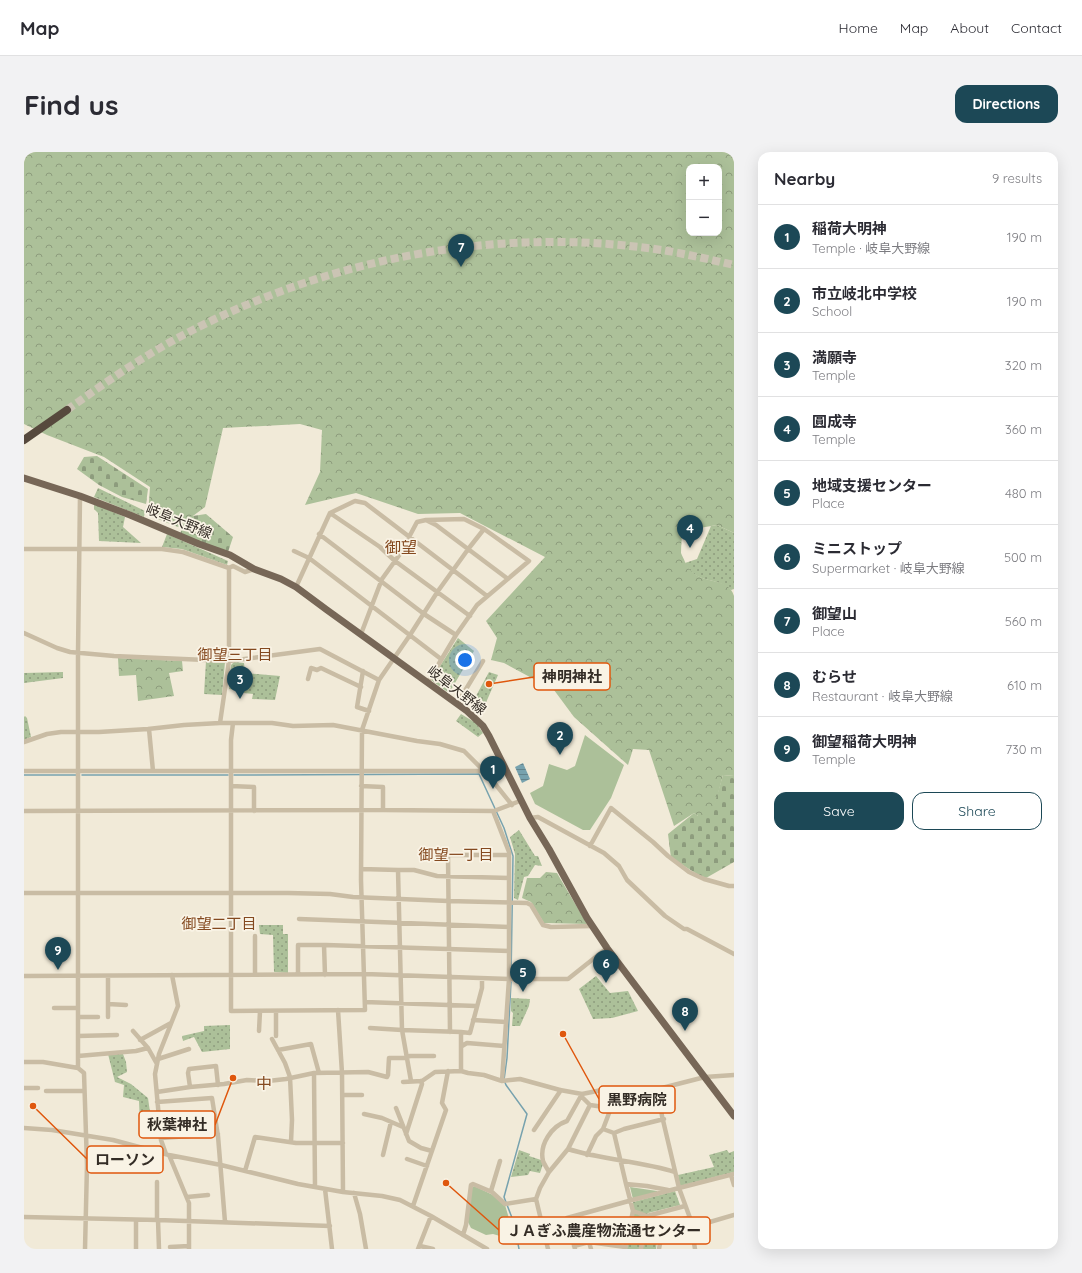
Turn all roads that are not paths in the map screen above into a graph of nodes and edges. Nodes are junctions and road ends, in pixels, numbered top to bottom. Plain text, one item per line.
1 (67, 410) tunnel mouth
2 (24, 440) edge
3 (24, 478) edge
4 (80, 496) junction
5 (330, 513) junction
6 (426, 520) junction
7 (484, 529) junction
8 (319, 534) junction
9 (409, 536) junction
10 (80, 548) junction
11 (469, 548) junction
12 (24, 549) edge
13 (294, 551) dead end
14 (309, 558) junction
15 (395, 561) junction
16 (229, 568) junction
17 (254, 569) junction
18 (454, 570) junction
19 (508, 579) junction
20 (381, 581) junction
21 (296, 588) junction
22 (438, 592) junction
23 (487, 596) junction
24 (372, 606) junction
25 (424, 614) junction
26 (470, 616) junction
27 (24, 633) edge
28 (361, 634) junction
29 (410, 635) junction
30 (456, 635) junction
31 (78, 654) junction
32 (394, 658) junction
33 (441, 659) junction
34 (229, 661) junction
35 (483, 661) dead end
36 (363, 671) junction
37 (308, 679) dead end
38 (379, 680) junction
39 (428, 682) junction
40 (361, 687) junction
41 (457, 704) junction
42 (369, 711) junction
43 (220, 723) junction
44 (233, 723) junction
45 (149, 729) junction
46 (362, 730) junction
47 (79, 732) junction
48 (24, 742) edge
49 (483, 770) junction
50 (24, 771) edge
51 (78, 771) junction
52 (153, 771) junction
53 (231, 771) junction
54 (361, 771) junction
55 (231, 786) junction
56 (361, 786) junction
57 (520, 801) junction
58 (512, 805) junction
59 (383, 810) junction
60 (24, 811) edge
61 (78, 811) junction
62 (231, 811) junction
63 (254, 811) junction
64 (361, 811) junction
65 (493, 811) junction
66 (530, 818) junction
67 (590, 846) junction
68 (509, 855) junction
69 (361, 869) junction
70 (398, 870) junction
71 (448, 876) junction
72 (509, 878) junction
73 (734, 886) edge
74 (78, 893) junction
75 (231, 893) junction
76 (24, 894) edge
77 (362, 897) junction
78 (399, 898) junction
79 (448, 901) junction
80 (509, 902) junction
81 (299, 919) dead end
82 (362, 921) junction
83 (400, 923) junction
84 (448, 924) junction
85 (509, 926) junction
86 (592, 926) junction
87 (255, 936) dead end
88 (324, 945) junction
89 (364, 946) junction
90 (401, 947) junction
91 (606, 948) junction
92 (449, 949) junction
93 (509, 951) junction
94 (734, 954) edge
95 (231, 974) junction
96 (255, 974) junction
97 (298, 974) junction
98 (365, 974) junction
99 (172, 975) junction
100 (325, 975) junction
101 (24, 976) edge
102 (78, 976) junction
103 (108, 976) junction
104 (401, 976) junction
105 (449, 978) junction
106 (482, 978) junction
107 (509, 979) junction
108 (365, 1002) junction
109 (402, 1003) junction
110 (108, 1004) junction
111 (126, 1005) dead end
112 (450, 1005) junction
113 (476, 1006) junction
114 (54, 1008) dead end
115 (78, 1008) junction
116 (260, 1010) junction
117 (276, 1010) junction
118 (338, 1010) junction
119 (78, 1017) junction
120 (98, 1017) dead end
121 (108, 1017) dead end
122 (473, 1020) junction
123 (506, 1022) junction
124 (172, 1023) junction
125 (370, 1028) dead end
126 (402, 1030) junction
127 (133, 1031) dead end
128 (259, 1031) dead end
129 (450, 1032) junction
130 (462, 1032) junction
131 (78, 1036) junction
132 (117, 1036) dead end
133 (276, 1036) dead end
134 (272, 1039) dead end
135 (140, 1040) junction
136 (462, 1046) junction
137 (504, 1046) junction
138 (148, 1048) junction
139 (189, 1048) dead end
140 (278, 1050) junction
141 (78, 1056) junction
142 (434, 1056) dead end
143 (407, 1057) junction
144 (24, 1062) edge
145 (158, 1062) junction
146 (78, 1068) junction
147 (448, 1071) junction
148 (461, 1071) junction
149 (320, 1073) junction
150 (342, 1073) junction
151 (314, 1074) junction
152 (734, 1075) edge
153 (290, 1077) junction
154 (705, 1077) junction
155 (411, 1080) junction
156 (421, 1081) junction
157 (502, 1081) junction
158 (403, 1082) dead end
159 (218, 1085) junction
160 (190, 1087) junction
161 (24, 1088) edge
162 (38, 1088) dead end
163 (658, 1089) junction
164 (561, 1090) junction
165 (46, 1091) dead end
166 (84, 1091) junction
167 (157, 1092) junction
168 (362, 1095) dead end
169 (582, 1095) junction
170 (343, 1096) junction
171 (158, 1102) junction
172 (590, 1105) junction
173 (396, 1108) dead end
174 (364, 1114) dead end
175 (215, 1115) junction
176 (734, 1116) edge
177 (664, 1119) junction
178 (160, 1121) junction
179 (391, 1122) junction
180 (404, 1127) junction
181 (24, 1128) edge
182 (603, 1129) junction
183 (534, 1130) dead end
184 (614, 1133) junction
185 (218, 1134) junction
186 (406, 1134) junction
187 (85, 1135) junction
188 (161, 1138) junction
189 (291, 1142) junction
190 (314, 1143) junction
191 (343, 1143) junction
192 (568, 1149) junction
193 (432, 1151) junction
194 (167, 1154) junction
195 (383, 1155) dead end
196 (587, 1155) junction
197 (407, 1159) dead end
198 (500, 1161) dead end
199 (621, 1161) junction
200 (221, 1165) junction
201 (427, 1166) junction
202 (245, 1171) junction
203 (549, 1172) junction
204 (676, 1172) junction
205 (733, 1175) edge
206 (157, 1182) dead end
207 (626, 1184) junction
208 (734, 1185) edge
209 (315, 1187) junction
210 (680, 1188) junction
211 (326, 1189) junction
212 (670, 1190) junction
213 (491, 1191) junction
214 (343, 1192) junction
215 (354, 1193) junction
216 (208, 1195) dead end
217 (187, 1197) junction
218 (536, 1199) junction
219 (631, 1201) junction
220 (413, 1206) junction
221 (685, 1206) junction
222 (633, 1211) junction
223 (734, 1215) edge
224 (431, 1216) junction
225 (647, 1216) junction
226 (24, 1218) edge
227 (690, 1218) junction
228 (85, 1219) junction
229 (136, 1220) junction
230 (158, 1220) junction
231 (188, 1221) junction
232 (225, 1222) junction
233 (664, 1222) junction
234 (330, 1226) junction
235 (691, 1226) junction
236 (462, 1235) junction
237 (589, 1242) junction
238 (170, 1247) dead end
239 (189, 1248) edge
240 (419, 1248) edge
241 (574, 1248) edge
242 (625, 1248) edge
243 (85, 1249) edge
244 (136, 1249) edge
245 (158, 1249) edge
246 (332, 1249) edge
247 (366, 1249) edge
248 (433, 1249) edge
249 (487, 1249) edge
250 (548, 1249) edge
251 (591, 1249) edge
252 (641, 1249) edge
253 (659, 1249) edge
254 (695, 1249) edge

1 - 2 highway
3 - 4 main road, 岐阜大野線
4 - 10 street
4 - 17 main road, 岐阜大野線
5 - 8 street
5 - 9 street
5 - 15 street
6 - 7 street
6 - 9 street
6 - 11 street
7 - 11 street
7 - 19 street
8 - 14 street
8 - 20 street
9 - 15 street
9 - 18 street
10 - 12 street
10 - 16 street
10 - 31 street
11 - 18 street
11 - 19 street
13 - 14 street
14 - 21 street
14 - 24 street
15 - 20 street
15 - 22 street
16 - 17 street
16 - 34 street
17 - 21 main road, 岐阜大野線
18 - 22 street
18 - 23 street
19 - 23 street
20 - 24 street
20 - 25 street
21 - 28 main road, 岐阜大野線
22 - 25 street
22 - 26 street
23 - 26 street
24 - 28 street
24 - 29 street
25 - 29 street
25 - 30 street
26 - 30 street
27 - 31 street
28 - 32 main road, 岐阜大野線
29 - 32 street
29 - 33 street
30 - 33 street
31 - 34 street
31 - 47 street
32 - 38 street
32 - 39 main road, 岐阜大野線
33 - 39 street
34 - 36 street
34 - 43 street
35 - 41 street
36 - 38 street
36 - 40 street
37 - 40 street
38 - 42 street
39 - 41 main road, 岐阜大野線
40 - 42 street
41 - 57 main road, 岐阜大野線
42 - 46 street
43 - 44 street
43 - 45 street
44 - 46 street
44 - 53 street
45 - 47 street
45 - 52 street
46 - 49 street
46 - 54 street
47 - 48 street
47 - 51 street
49 - 54 street
49 - 58 street
50 - 51 street
51 - 52 street
51 - 61 street
52 - 53 street
53 - 54 street
53 - 55 street
54 - 56 street
55 - 62 street
55 - 63 street
56 - 59 street
56 - 64 street
57 - 58 street
57 - 66 main road, 岐阜大野線
58 - 65 street
59 - 64 street
59 - 65 street
60 - 61 street
61 - 62 street
61 - 74 street
62 - 63 street
62 - 75 street
63 - 64 street
64 - 69 street
65 - 68 street
66 - 67 street
66 - 86 main road, 岐阜大野線
67 - 73 street
67 - 94 street
68 - 71 street
68 - 72 street
69 - 70 street
69 - 77 street
70 - 71 street
70 - 78 street
71 - 72 street
71 - 79 street
72 - 80 street
74 - 75 street
74 - 76 street
74 - 102 street
75 - 77 street
75 - 95 street
77 - 78 street
77 - 82 street
78 - 79 street
78 - 83 street
79 - 80 street
79 - 84 street
80 - 85 street
80 - 86 street
81 - 82 street
82 - 83 street
82 - 89 street
83 - 84 street
83 - 90 street
84 - 85 street
84 - 92 street
85 - 93 street
86 - 91 main road, 岐阜大野線
87 - 96 street
88 - 89 street
88 - 97 street
88 - 100 street
89 - 90 street
89 - 98 street
90 - 92 street
90 - 104 street
91 - 107 street
91 - 154 main road, 岐阜大野線
92 - 93 street
92 - 105 street
93 - 107 street
95 - 96 street
95 - 99 street
95 - 116 street
96 - 97 street
97 - 100 street
98 - 100 street
98 - 104 street
98 - 108 street
99 - 103 street
99 - 124 street
101 - 102 street
102 - 103 street
102 - 115 street
103 - 110 street
104 - 105 street
104 - 109 street
105 - 106 street
105 - 112 street
106 - 107 street
106 - 113 street
107 - 123 street
108 - 109 street
108 - 118 street
109 - 112 street
109 - 126 street
110 - 111 street
110 - 121 street
112 - 113 street
112 - 129 street
113 - 122 street
114 - 115 street
115 - 119 street
116 - 117 street
116 - 128 street
117 - 118 street
117 - 133 street
118 - 150 street
119 - 120 street
119 - 131 street
122 - 123 street
122 - 130 street
123 - 137 street
124 - 135 street
124 - 145 street
125 - 126 street
126 - 129 street
126 - 143 street
127 - 135 street
129 - 130 street
130 - 136 street
131 - 132 street
131 - 141 street
134 - 140 street
135 - 138 street
136 - 137 street
136 - 148 street
137 - 157 street
138 - 141 street
138 - 145 street
139 - 145 street
140 - 149 street
140 - 153 street
141 - 146 street
142 - 143 street
143 - 150 street
143 - 155 street
144 - 146 street
145 - 167 street
146 - 166 street
147 - 148 street
147 - 156 street
147 - 193 street
148 - 157 street
149 - 150 street
149 - 151 street
150 - 170 street
151 - 153 street
151 - 190 street
152 - 154 street
153 - 159 street
153 - 189 street
154 - 163 street
154 - 176 main road, 岐阜大野線
155 - 156 street
155 - 158 street
156 - 186 street
157 - 164 street
159 - 160 street
159 - 160 street
160 - 167 street
161 - 162 street
163 - 169 street
163 - 177 street
164 - 169 street
164 - 183 street
165 - 166 street
166 - 187 street
167 - 171 street
168 - 170 street
169 - 172 street
169 - 203 street
170 - 191 street
171 - 175 street
171 - 178 street
172 - 182 street
172 - 192 street
173 - 180 street
174 - 179 street
175 - 178 street
175 - 185 street
177 - 184 street
177 - 204 street
178 - 188 street
179 - 180 street
179 - 195 street
180 - 186 street
181 - 187 street
182 - 184 street
182 - 196 street
184 - 199 street
185 - 188 street
185 - 200 street
186 - 193 street
187 - 194 street
187 - 228 street
188 - 194 street
189 - 190 street
189 - 202 street
190 - 191 street
190 - 209 street
191 - 214 street
192 - 196 street
192 - 203 street
193 - 201 street
194 - 200 street
194 - 217 street
196 - 199 street
197 - 201 street
198 - 213 street
199 - 204 street
199 - 207 street
200 - 202 street
200 - 232 street
201 - 220 street
202 - 209 street
203 - 218 street
204 - 210 street
205 - 208 street
205 - 210 street
206 - 230 street
207 - 212 street
207 - 219 street
209 - 211 street
210 - 212 street
210 - 221 street
211 - 214 street
211 - 234 street
212 - 219 street
213 - 218 street
213 - 236 street
214 - 215 street
215 - 220 street
215 - 247 street
216 - 217 street
217 - 231 street
218 - 250 street
219 - 222 street
219 - 241 street
220 - 224 street
221 - 225 street
221 - 227 street
222 - 225 street
222 - 242 street
223 - 235 street
224 - 236 street
224 - 240 street
225 - 233 street
225 - 252 street
226 - 228 street
227 - 233 street
227 - 235 street
228 - 229 street
228 - 243 street
229 - 230 street
229 - 244 street
230 - 231 street
230 - 245 street
231 - 232 street
231 - 239 street
232 - 234 street
233 - 253 street
234 - 246 street
235 - 254 street
236 - 249 street
237 - 241 street
237 - 242 street
237 - 251 street
238 - 239 street
240 - 248 street

